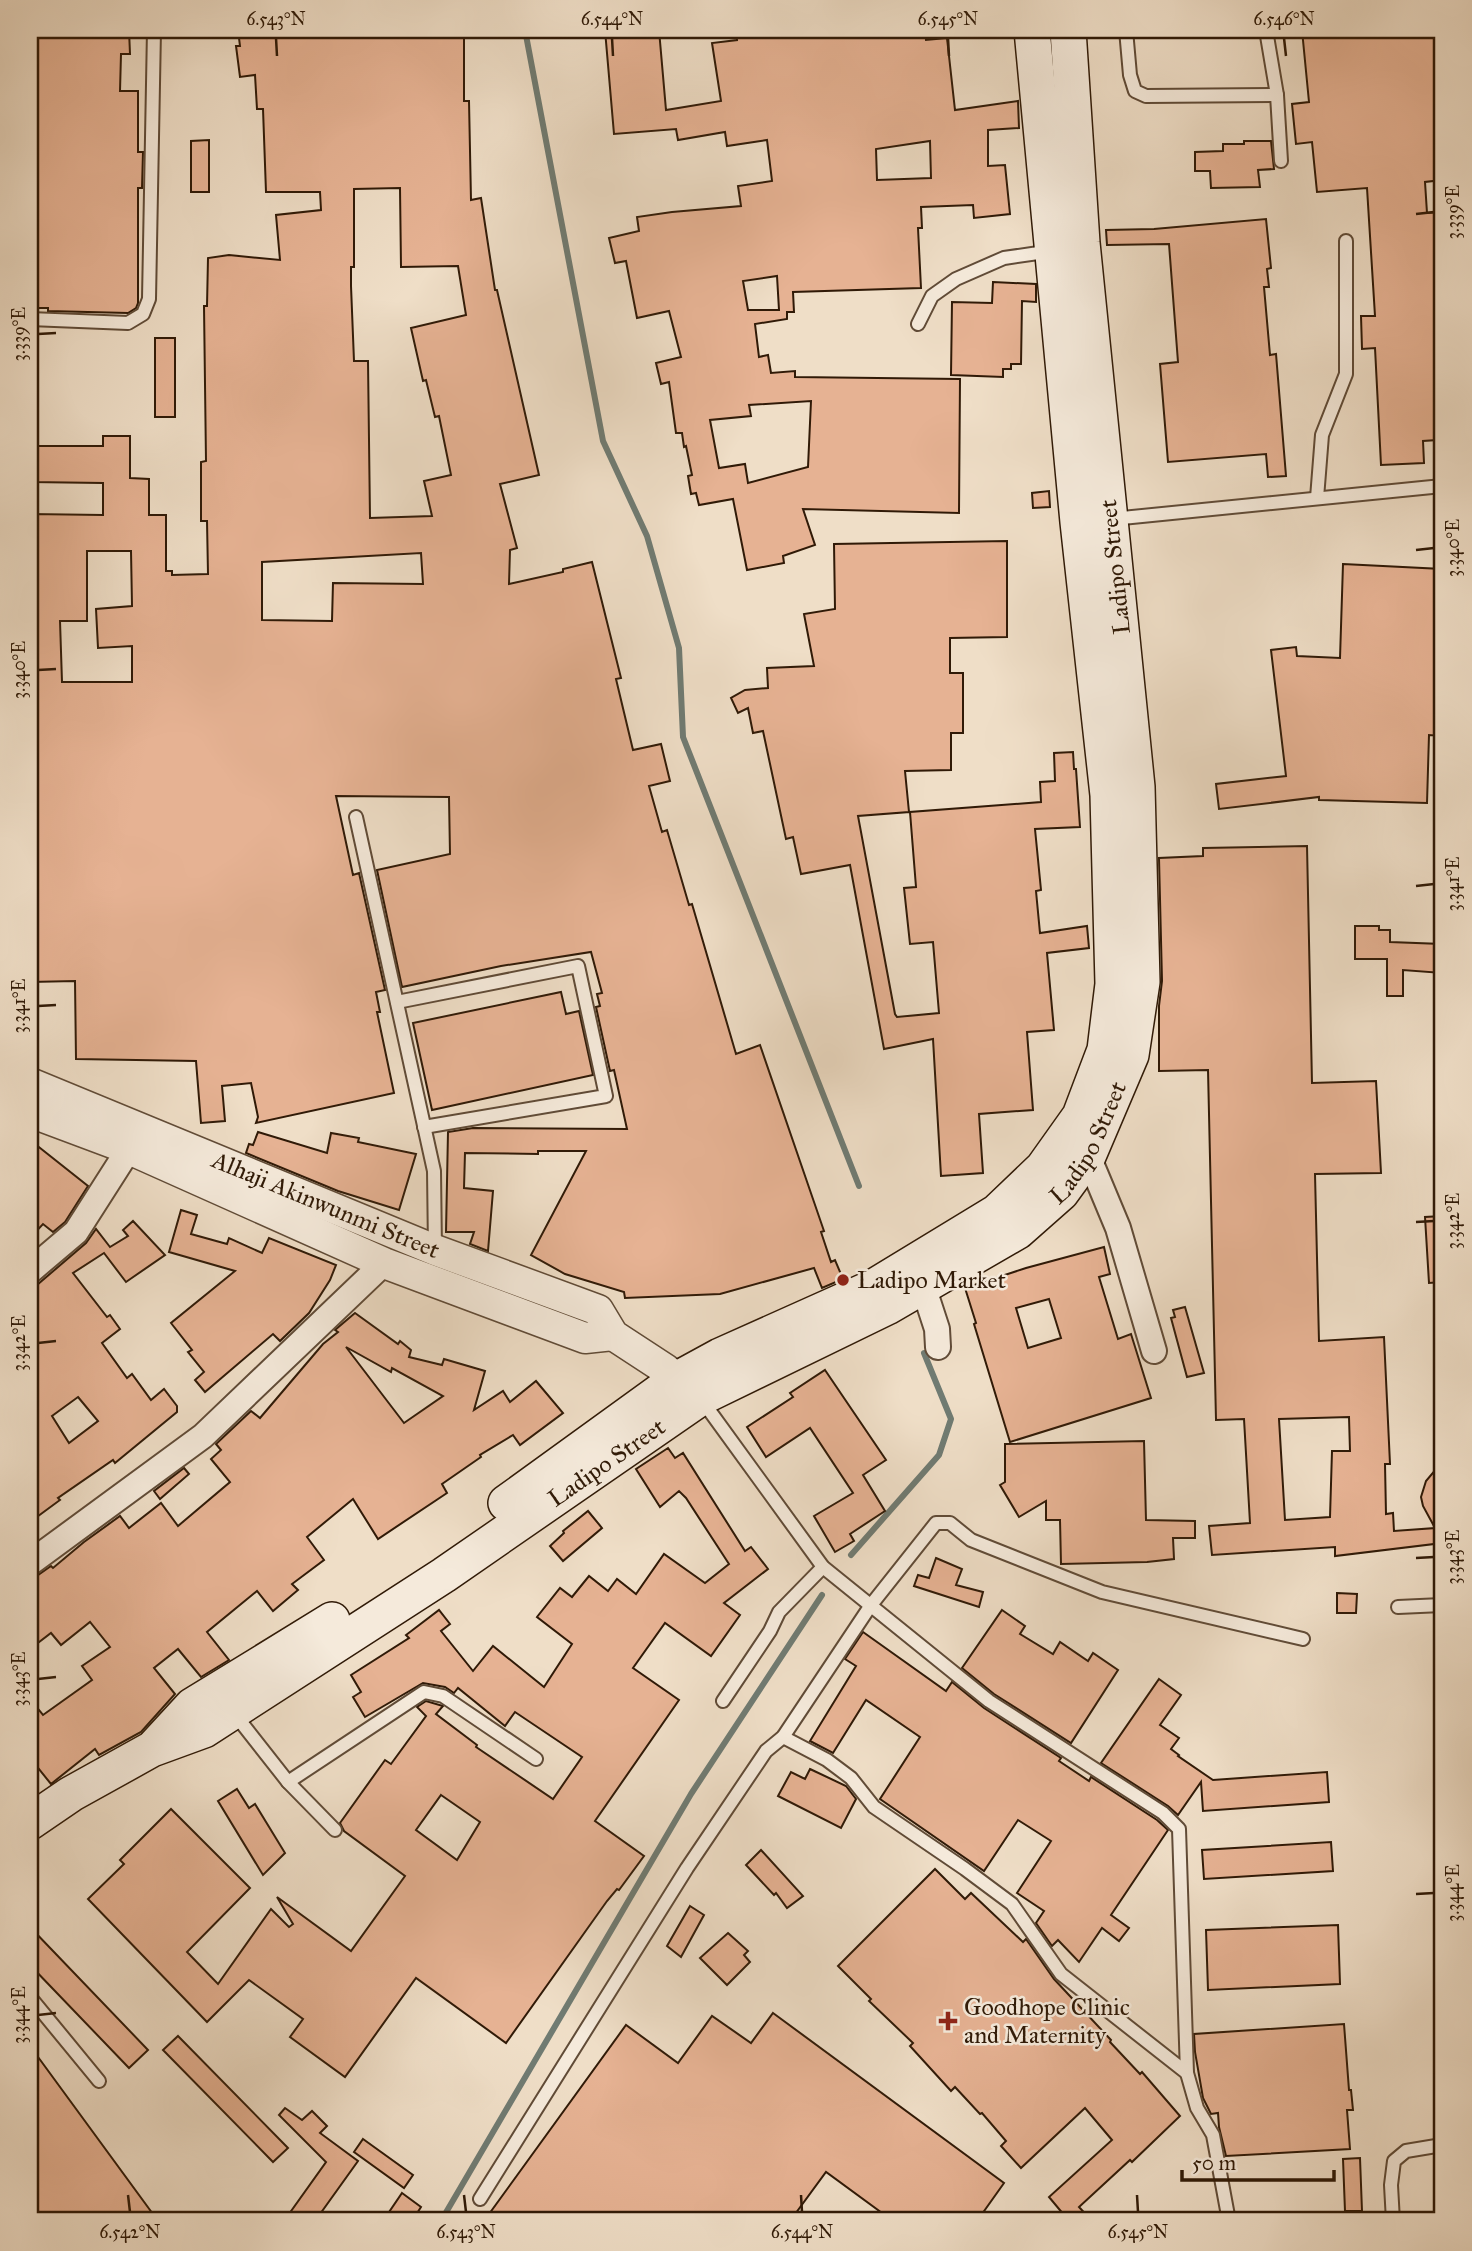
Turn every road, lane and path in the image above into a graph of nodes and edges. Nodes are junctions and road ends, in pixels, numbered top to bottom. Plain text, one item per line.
1 (154, 30) edge
2 (1032, 30) edge
3 (1068, 30) edge
4 (1126, 30) edge
5 (1266, 30) edge
6 (1277, 95) junction
7 (1281, 161) dead end
8 (1346, 241) dead end
9 (1053, 251) junction
10 (30, 319) edge
11 (918, 324) dead end
12 (1442, 486) edge
13 (1317, 498) junction
14 (1094, 521) junction
15 (356, 817) dead end
16 (397, 1002) junction
17 (30, 1083) edge
18 (30, 1112) edge
19 (425, 1127) junction
20 (129, 1149) junction
21 (1088, 1156) junction
22 (435, 1250) junction
23 (384, 1263) junction
24 (30, 1270) edge
25 (923, 1286) junction
26 (613, 1335) junction
27 (938, 1347) dead end
28 (1154, 1351) dead end
29 (688, 1389) junction
30 (30, 1563) edge
31 (823, 1567) junction
32 (871, 1605) junction
33 (1442, 1605) edge
34 (1398, 1607) dead end
35 (1303, 1639) dead end
36 (723, 1702) dead end
37 (233, 1712) junction
38 (783, 1737) junction
39 (152, 1749) junction
40 (536, 1759) dead end
41 (289, 1782) junction
42 (30, 1822) edge
43 (335, 1830) dead end
44 (30, 1997) edge
45 (1187, 2073) junction
46 (99, 2081) dead end
47 (1442, 2145) edge
48 (480, 2199) dead end
49 (1229, 2221) edge
50 (1393, 2221) edge

1 - 10 lane
2 - 9 main road, Ladipo Street
3 - 14 main road, Ladipo Street
4 - 6 lane
5 - 6 lane
6 - 7 lane
8 - 13 lane
9 - 11 lane
9 - 14 main road, Ladipo Street
12 - 13 lane
13 - 14 lane
14 - 21 main road, Ladipo Street
14 - 29 main road, Ladipo Street
15 - 16 lane
16 - 19 lane
16 - 19 lane
17 - 22 street, Alhaji Akinwunmi Street
18 - 20 street, Alhaji Akinwunmi Street
19 - 22 lane
20 - 23 street, Alhaji Akinwunmi Street
20 - 24 street
21 - 25 main road, Ladipo Street
21 - 28 street
22 - 26 street, Alhaji Akinwunmi Street
23 - 26 street, Alhaji Akinwunmi Street
23 - 30 street
25 - 27 street
25 - 29 main road, Ladipo Street
26 - 29 street, Alhaji Akinwunmi Street
29 - 31 lane
29 - 37 main road, Ladipo Street
29 - 39 main road, Ladipo Street
31 - 32 lane
31 - 36 lane
32 - 35 lane
32 - 38 lane
32 - 45 lane
33 - 34 lane
37 - 39 main road, Ladipo Street
37 - 41 lane
38 - 45 lane
38 - 48 lane
39 - 42 main road, Ladipo Street
40 - 41 lane
41 - 43 lane
44 - 46 lane
45 - 49 lane
47 - 50 lane

